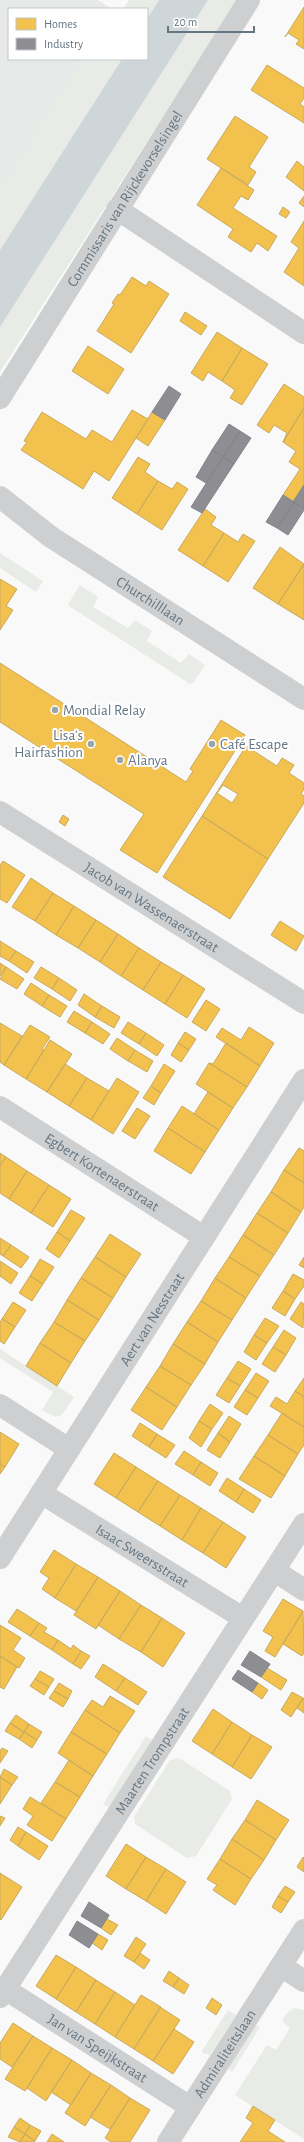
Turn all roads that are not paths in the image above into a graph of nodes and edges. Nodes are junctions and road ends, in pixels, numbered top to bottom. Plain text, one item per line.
1 (249, 0) edge
2 (117, 209) junction
3 (304, 333) edge
4 (0, 398) edge
5 (0, 497) edge
6 (304, 699) edge
7 (0, 812) edge
8 (304, 1003) edge
9 (304, 1080) edge
10 (0, 1107) edge
11 (204, 1237) junction
12 (0, 1404) edge
13 (70, 1449) junction
14 (42, 1493) junction
15 (304, 1524) edge
16 (0, 1558) edge
17 (275, 1572) junction
18 (304, 1590) edge
19 (243, 1618) junction
20 (304, 1930) edge
21 (281, 1966) junction
22 (304, 1981) edge
23 (5, 1982) edge
24 (190, 2107) junction
25 (168, 2142) edge

1 - 2 street, Commissaris van Rijckevorselsingel
2 - 3 street
2 - 4 street, Commissaris van Rijckevorselsingel
5 - 6 street, Churchilllaan
7 - 8 street, Jacob van Wassenaerstraat
9 - 11 street, Aert van Nesstraat
10 - 11 street, Egbert Kortenaerstraat
11 - 13 street, Aert van Nesstraat
12 - 13 street
13 - 14 street, Aert van Nesstraat
14 - 16 street, Aert van Nesstraat
14 - 19 street, Isaac Sweersstraat
15 - 17 street, Maarten Trompstraat
17 - 18 street
17 - 19 street, Maarten Trompstraat
19 - 23 street, Maarten Trompstraat
20 - 21 street, Admiraliteitslaan
21 - 22 street
21 - 24 street, Admiraliteitslaan
23 - 24 street, Jan van Speijkstraat
24 - 25 street, Admiraliteitslaan

